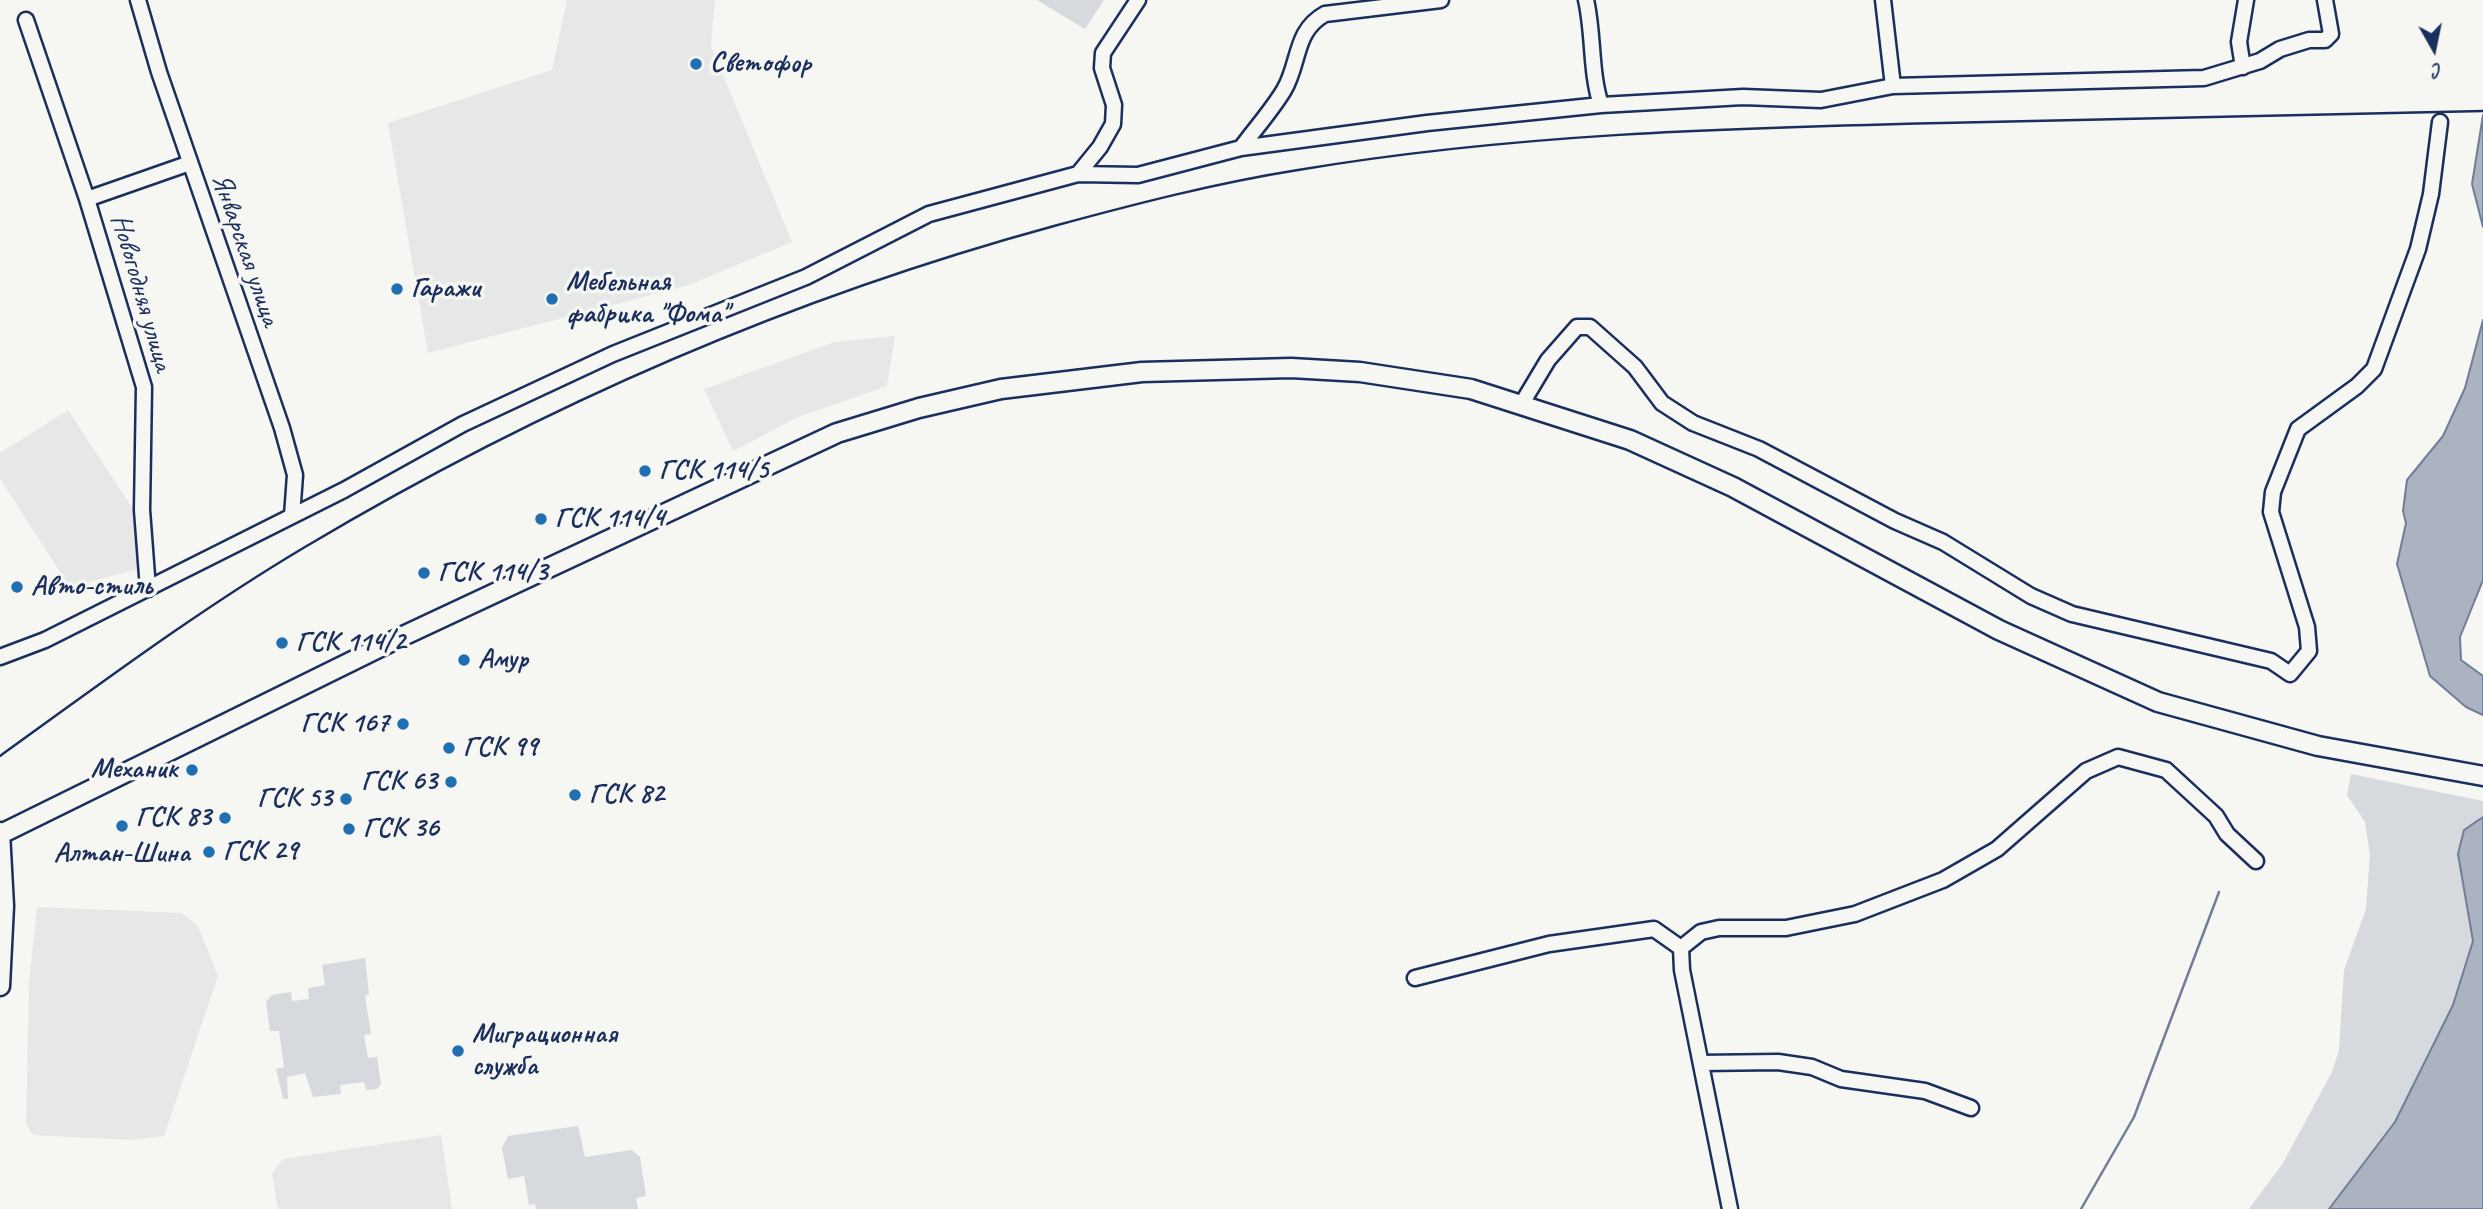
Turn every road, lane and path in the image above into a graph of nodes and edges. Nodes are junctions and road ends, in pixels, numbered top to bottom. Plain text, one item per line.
1 (138, 0) edge
2 (1138, 0) edge
3 (1441, 0) edge
4 (1586, 0) edge
5 (1883, 0) edge
6 (2246, 0) edge
7 (2325, 0) edge
8 (26, 20) dead end
9 (2244, 66) junction
10 (1893, 86) junction
11 (1601, 105) junction
12 (2440, 121) dead end
13 (1241, 148) junction
14 (190, 163) junction
15 (1078, 174) junction
16 (87, 199) junction
17 (1521, 405) junction
18 (292, 516) junction
19 (148, 589) junction
20 (0, 657) edge
21 (2483, 776) edge
22 (0, 833) edge
23 (2256, 861) dead end
24 (1681, 948) junction
25 (1415, 978) dead end
26 (0, 986) edge
27 (1701, 1063) junction
28 (1971, 1108) dead end
29 (1730, 1209) edge

1 - 14 street, Январская улица
2 - 15 street
3 - 13 street
4 - 11 street
5 - 10 street
6 - 9 street
7 - 9 street
8 - 16 street, Новогодняя улица
9 - 10 street
10 - 11 street
11 - 13 street
12 - 17 street
13 - 15 street
14 - 16 street
14 - 18 street, Январская улица
15 - 18 street
16 - 19 street, Новогодняя улица
17 - 21 main road
17 - 22 main road
18 - 19 street
19 - 20 street
22 - 26 main road
23 - 24 street
24 - 25 street
24 - 27 street
27 - 28 street
27 - 29 street

